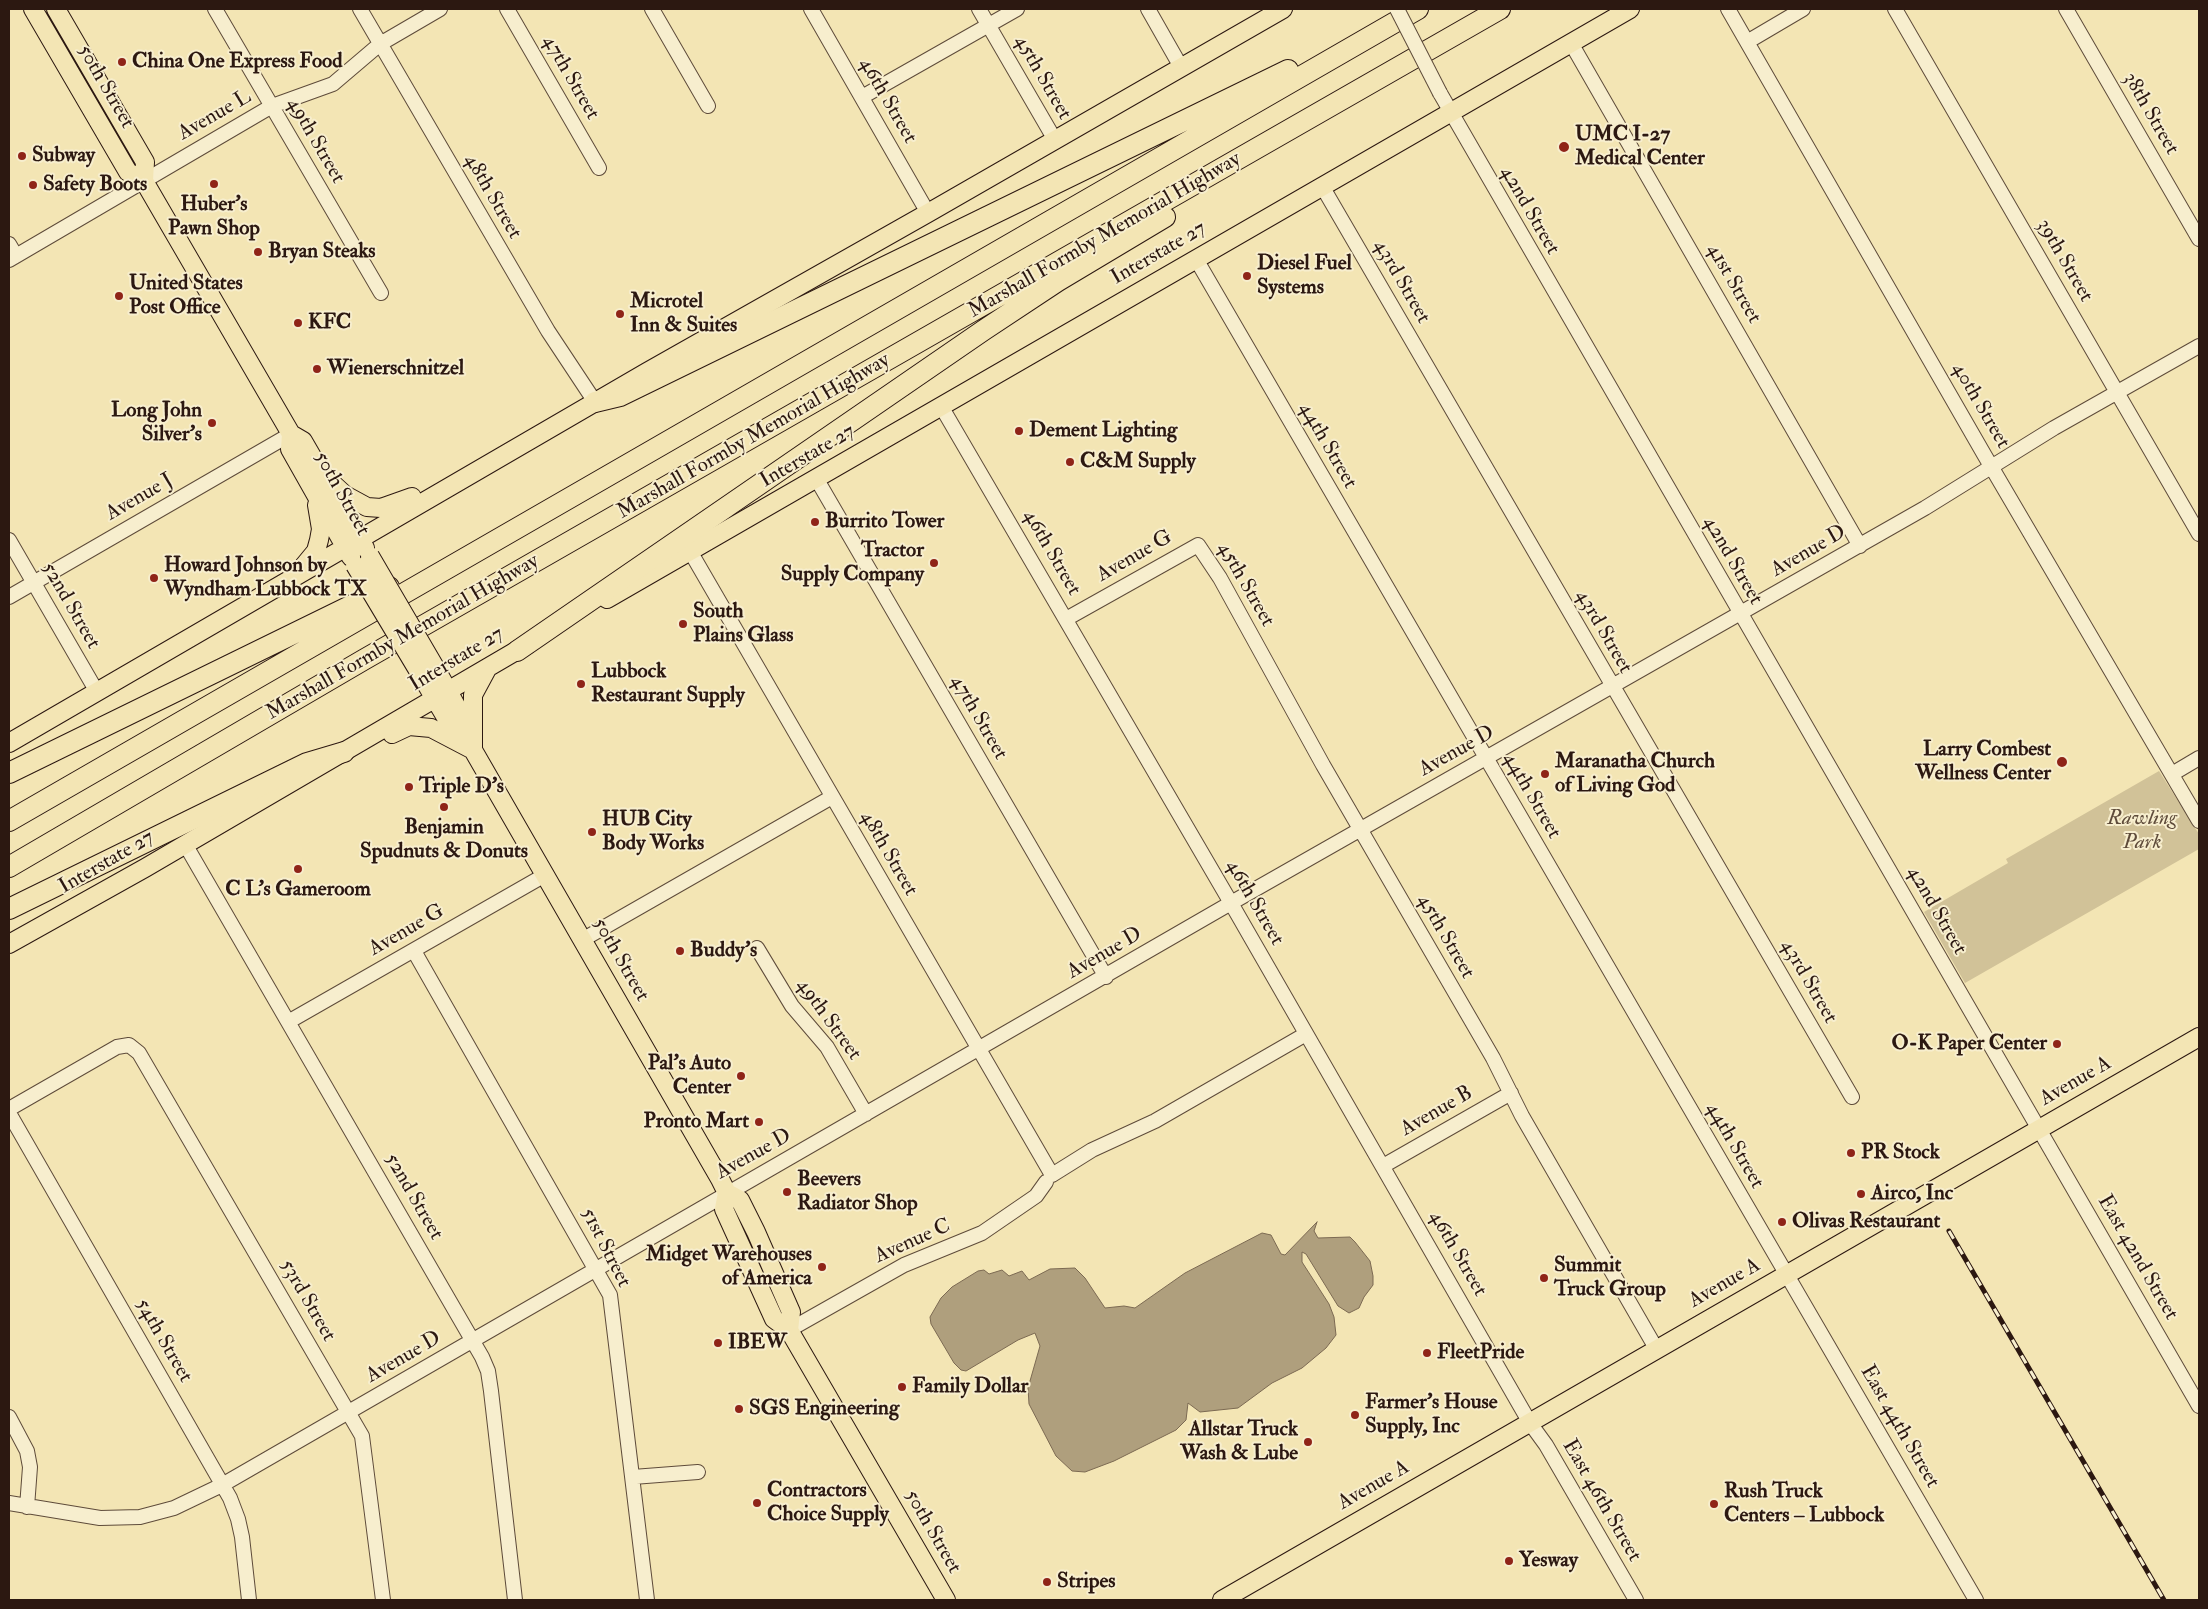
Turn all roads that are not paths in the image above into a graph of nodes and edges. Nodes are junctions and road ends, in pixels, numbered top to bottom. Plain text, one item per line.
1 (33, 9) edge
2 (56, 9) edge
3 (216, 9) edge
4 (360, 9) edge
5 (440, 9) edge
6 (507, 9) edge
7 (652, 9) edge
8 (810, 9) edge
9 (979, 9) edge
10 (1017, 9) edge
11 (1148, 9) edge
12 (1283, 9) edge
13 (1397, 9) edge
14 (1418, 9) edge
15 (1500, 9) edge
16 (1514, 9) edge
17 (1630, 9) edge
18 (1728, 9) edge
19 (1804, 9) edge
20 (1895, 9) edge
21 (2066, 9) edge
22 (988, 25) junction
23 (1364, 39) junction
24 (1747, 42) junction
25 (1571, 43) junction
26 (380, 44) junction
27 (1438, 45) junction
28 (1181, 67) junction
29 (1382, 77) junction
30 (862, 98) junction
31 (272, 106) junction
32 (708, 106) dead end
33 (1450, 112) junction
34 (1055, 140) junction
35 (599, 168) dead end
36 (144, 181) junction
37 (1322, 186) junction
38 (928, 213) junction
39 (2195, 221) edge
40 (2199, 239) edge
41 (9, 244) edge
42 (12, 258) edge
43 (1196, 259) junction
44 (381, 293) dead end
45 (2199, 346) edge
46 (2117, 392) junction
47 (595, 402) junction
48 (941, 406) junction
49 (291, 434) junction
50 (317, 465) junction
51 (1992, 467) junction
52 (464, 477) junction
53 (816, 478) junction
54 (315, 495) junction
55 (532, 521) junction
56 (2199, 534) edge
57 (9, 540) edge
58 (352, 543) junction
59 (1198, 544) joint
60 (1860, 546) junction
61 (690, 551) junction
62 (287, 581) junction
63 (33, 583) junction
64 (9, 597) edge
65 (1740, 614) junction
66 (1066, 620) junction
67 (517, 651) junction
68 (489, 667) junction
69 (1612, 687) junction
70 (97, 692) junction
71 (441, 695) junction
72 (9, 743) edge
73 (470, 745) junction
74 (350, 749) junction
75 (2199, 758) edge
76 (1486, 759) junction
77 (9, 773) edge
78 (2172, 774) junction
79 (832, 797) junction
80 (9, 821) edge
81 (2199, 821) edge
82 (1360, 829) junction
83 (185, 844) junction
84 (9, 867) edge
85 (545, 875) junction
86 (1231, 903) junction
87 (9, 909) edge
88 (582, 940) junction
89 (9, 944) edge
90 (757, 948) dead end
91 (414, 951) junction
92 (1106, 977) junction
93 (288, 1022) junction
94 (1306, 1034) junction
95 (2199, 1038) edge
96 (978, 1049) junction
97 (1511, 1093) junction
98 (1852, 1097) dead end
99 (9, 1109) edge
100 (9, 1113) edge
101 (866, 1114) junction
102 (2039, 1130) junction
103 (1383, 1166) junction
104 (1049, 1179) junction
105 (727, 1193) junction
106 (597, 1269) junction
107 (1786, 1276) junction
108 (789, 1330) junction
109 (473, 1341) junction
110 (1657, 1350) junction
111 (2199, 1406) edge
112 (349, 1412) junction
113 (9, 1418) edge
114 (1530, 1423) junction
115 (698, 1472) dead end
116 (633, 1478) junction
117 (222, 1485) junction
118 (9, 1503) edge
119 (27, 1506) junction
120 (249, 1600) edge
121 (383, 1600) edge
122 (515, 1600) edge
123 (647, 1600) edge
124 (946, 1600) edge
125 (1222, 1600) edge
126 (1636, 1600) edge
127 (1976, 1600) edge

1 - 36 main road, 50th Street
2 - 36 main road, 50th Street
3 - 31 street, 49th Street
4 - 26 street, 48th Street
5 - 26 street, Avenue L
6 - 35 street, 47th Street
7 - 32 street
8 - 30 street, 46th Street
9 - 22 street, 45th Street
10 - 22 street
11 - 28 street
12 - 28 main road
13 - 33 street, 42nd Street, bridge
14 - 23 highway, Marshall Formby Memorial Highway
15 - 27 highway, Marshall Formby Memorial Highway
16 - 27 highway
17 - 25 main road, Interstate 27
18 - 24 street, 40th Street
19 - 24 street
20 - 46 street, 39th Street
21 - 39 street, 38th Street
22 - 30 street
22 - 34 street, 45th Street
23 - 47 highway
23 - 55 highway, Marshall Formby Memorial Highway
24 - 51 street, 40th Street
25 - 33 main road, Interstate 27
25 - 60 street, 41st Street
26 - 31 street, Avenue L
26 - 47 street, 48th Street
27 - 29 highway, Marshall Formby Memorial Highway
28 - 34 main road
29 - 67 highway
29 - 84 highway, Marshall Formby Memorial Highway
30 - 38 street, 46th Street
31 - 36 street, Avenue L
31 - 44 street, 49th Street
33 - 37 main road, Interstate 27
33 - 65 street, 42nd Street
34 - 38 main road
36 - 42 street, Avenue L
36 - 49 main road, 50th Street
37 - 43 main road, Interstate 27
37 - 69 street, 43rd Street
38 - 47 main road
39 - 40 street, 38th Street
41 - 42 street
43 - 48 main road, Interstate 27
43 - 76 street, 44th Street
45 - 46 street, Avenue D
46 - 51 street, Avenue D
46 - 56 street, 39th Street
47 - 52 main road
48 - 53 main road, Interstate 27
48 - 66 street, 46th Street
49 - 50 main road, 50th Street
49 - 54 main road, 50th Street
49 - 63 street, Avenue J
50 - 52 main road
50 - 58 main road, 50th Street
51 - 60 street, Avenue D
51 - 78 street, 40th Street
52 - 58 main road
53 - 61 main road, Interstate 27
53 - 92 street, 47th Street
54 - 58 main road, 50th Street
54 - 62 main road
55 - 77 highway
55 - 80 highway, Marshall Formby Memorial Highway
57 - 63 street, 52nd Street
58 - 62 main road
58 - 71 main road, 50th Street, bridge
59 - 66 street, Avenue G
59 - 82 street, 45th Street
60 - 65 street, Avenue D
61 - 67 main road, Interstate 27
61 - 79 street, 48th Street
62 - 70 main road
63 - 64 street, Avenue J
63 - 70 street, 52nd Street
65 - 69 street, Avenue D
65 - 102 street, 42nd Street
66 - 86 street, 46th Street
67 - 68 main road, Interstate 27
68 - 71 main road, Interstate 27
68 - 73 main road
69 - 76 street, Avenue D
69 - 98 street, 43rd Street
70 - 72 main road
71 - 73 main road, 50th Street
71 - 74 main road, Interstate 27
73 - 74 main road
73 - 85 main road, 50th Street
74 - 83 main road, Interstate 27
74 - 87 highway
75 - 78 street
76 - 82 street, Avenue D
76 - 107 street, 44th Street
78 - 81 street, 40th Street
79 - 88 street
79 - 96 street, 48th Street
82 - 86 street, Avenue D
82 - 97 street, 45th Street
83 - 89 main road, Interstate 27
83 - 93 street, 52nd Street
85 - 88 main road, 50th Street
85 - 91 street, Avenue G
86 - 92 street, Avenue D
86 - 94 street, 46th Street
88 - 105 main road, 50th Street
90 - 101 street, 49th Street
91 - 93 street, Avenue G
91 - 106 street, 51st Street
92 - 96 street, Avenue D
93 - 109 street, 52nd Street
94 - 103 street, 46th Street
94 - 104 street, Avenue C
95 - 102 main road, Avenue A
96 - 101 street, Avenue D
96 - 104 street, 48th Street
97 - 103 street, Avenue B
97 - 110 street, 45th Street
99 - 112 street, 53rd Street
100 - 117 street, 54th Street
101 - 105 street, Avenue D
102 - 107 main road, Avenue A
102 - 111 street, East 42nd Street
103 - 114 street, 46th Street
104 - 108 street, Avenue C
105 - 106 street, Avenue D
105 - 108 main road, 50th Street
106 - 109 street, Avenue D
106 - 116 street, 51st Street
107 - 110 main road, Avenue A
107 - 127 street, East 44th Street
108 - 124 main road, 50th Street
109 - 112 street, Avenue D
109 - 122 street, 52nd Street
110 - 114 main road, Avenue A
112 - 117 street, Avenue D
112 - 121 street, 53rd Street
113 - 119 street
114 - 125 main road, Avenue A
114 - 126 street, East 46th Street
115 - 116 street
116 - 123 street, 51st Street
117 - 119 street, Avenue D
117 - 120 street, 54th Street
118 - 119 street, Avenue D

